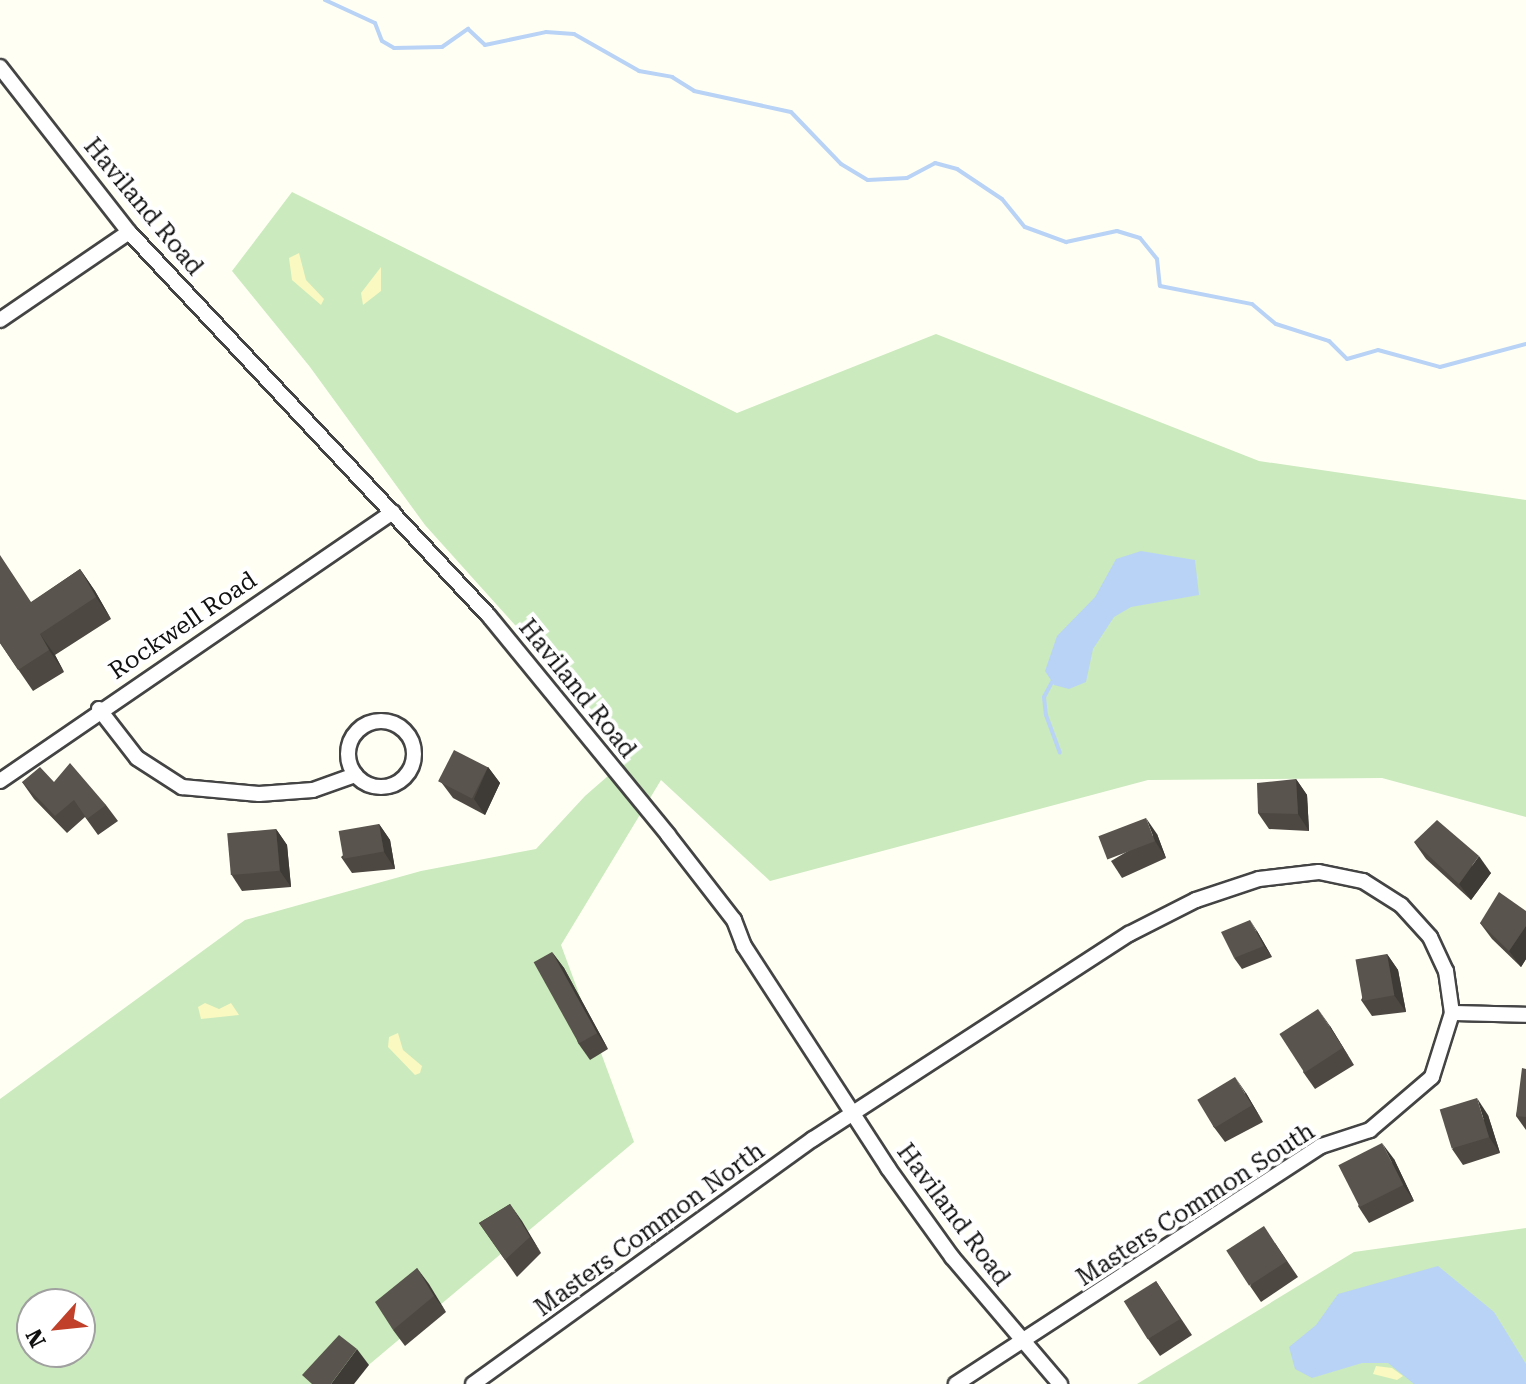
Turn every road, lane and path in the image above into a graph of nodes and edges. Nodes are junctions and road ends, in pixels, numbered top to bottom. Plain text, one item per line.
1 (0, 67) edge
2 (129, 232) junction
3 (0, 320) edge
4 (393, 512) junction
5 (99, 709) junction
6 (355, 775) junction
7 (0, 781) edge
8 (1452, 1013) junction
9 (1526, 1015) edge
10 (854, 1115) junction
11 (1024, 1341) junction
12 (473, 1384) edge
13 (956, 1384) edge
14 (1060, 1384) edge

1 - 2 street, Haviland Road
2 - 3 street
2 - 4 street, Haviland Road
4 - 5 street, Rockwell Road
4 - 10 street, Haviland Road
5 - 6 street
5 - 7 street, Rockwell Road
6 - 6 street
8 - 9 street
8 - 10 street, Masters Common South
8 - 11 street, Masters Common South
10 - 11 street, Haviland Road
10 - 12 street, Masters Common North
11 - 13 street
11 - 14 street, Haviland Road

